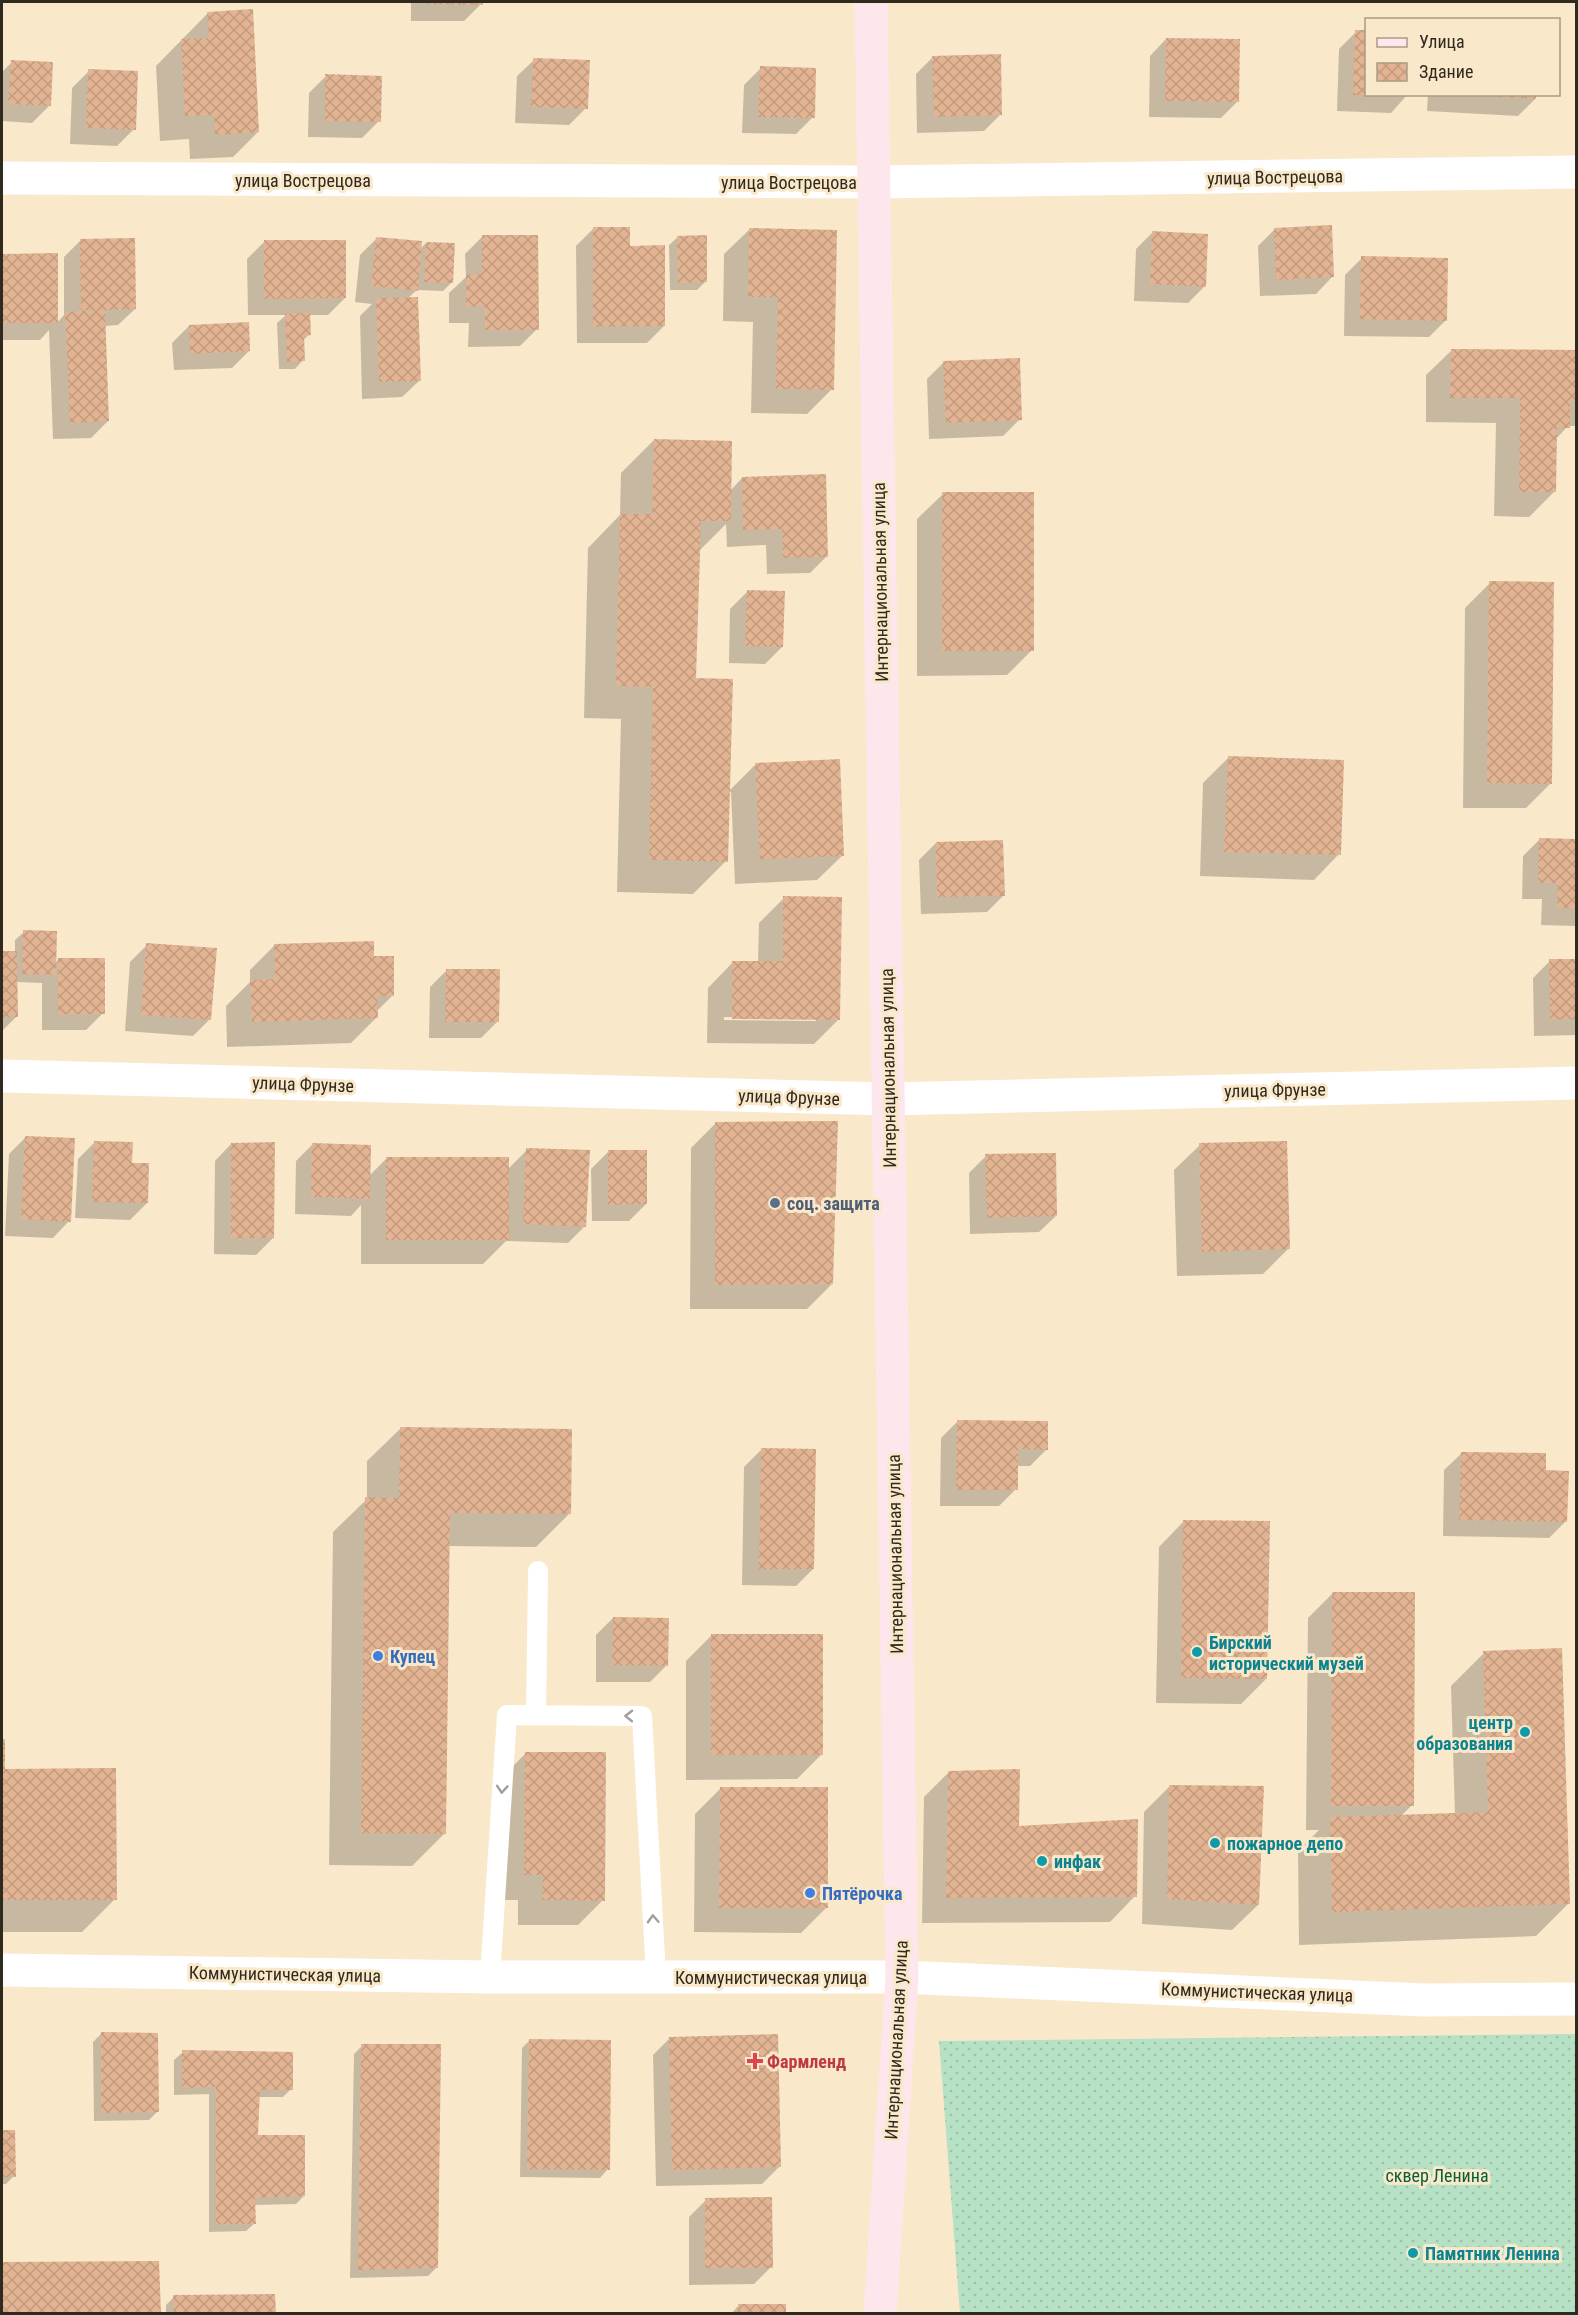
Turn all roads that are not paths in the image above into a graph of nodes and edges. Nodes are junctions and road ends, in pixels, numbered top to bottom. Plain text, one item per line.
1 (871, 2) edge
2 (1576, 172) edge
3 (2, 178) edge
4 (874, 182) junction
5 (2, 1076) edge
6 (1576, 1083) edge
7 (888, 1099) junction
8 (538, 1571) dead end
9 (537, 1715) junction
10 (2, 1970) edge
11 (490, 1977) junction
12 (656, 1977) junction
13 (902, 1977) junction
14 (1576, 1999) edge
15 (880, 2313) edge

1 - 4 main road, Интернациональная улица
2 - 4 street, улица Вострецова
3 - 4 street, улица Вострецова
4 - 7 main road, Интернациональная улица
5 - 7 street, улица Фрунзе
6 - 7 street, улица Фрунзе
7 - 13 main road, Интернациональная улица
8 - 9 lane
9 -> 11 lane
12 -> 9 lane
10 - 11 street, Коммунистическая улица
11 - 12 street, Коммунистическая улица
12 - 13 street, Коммунистическая улица
13 - 14 street, Коммунистическая улица
13 - 15 main road, Интернациональная улица

